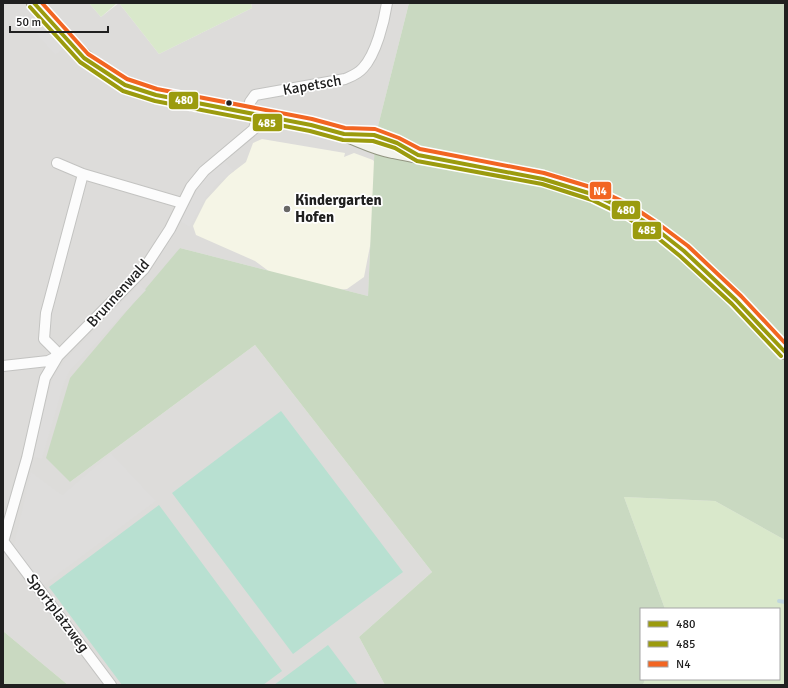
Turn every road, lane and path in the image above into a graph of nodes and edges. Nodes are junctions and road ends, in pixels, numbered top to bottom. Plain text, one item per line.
1 (34, 3) edge
2 (387, 3) edge
3 (253, 113) junction
4 (57, 163) dead end
5 (84, 174) junction
6 (182, 203) junction
7 (785, 352) edge
8 (58, 356) junction
9 (3, 366) edge
10 (3, 542) edge
11 (111, 685) edge

1 - 3 main road
2 - 3 street, Kapetsch
3 - 6 street, Brunnenwald
3 - 7 main road
4 - 5 street
5 - 6 street
5 - 8 street
6 - 8 street, Brunnenwald
8 - 9 street, Brunnenwald
8 - 10 street, Brunnenwald
10 - 11 street, Sportplatzweg

